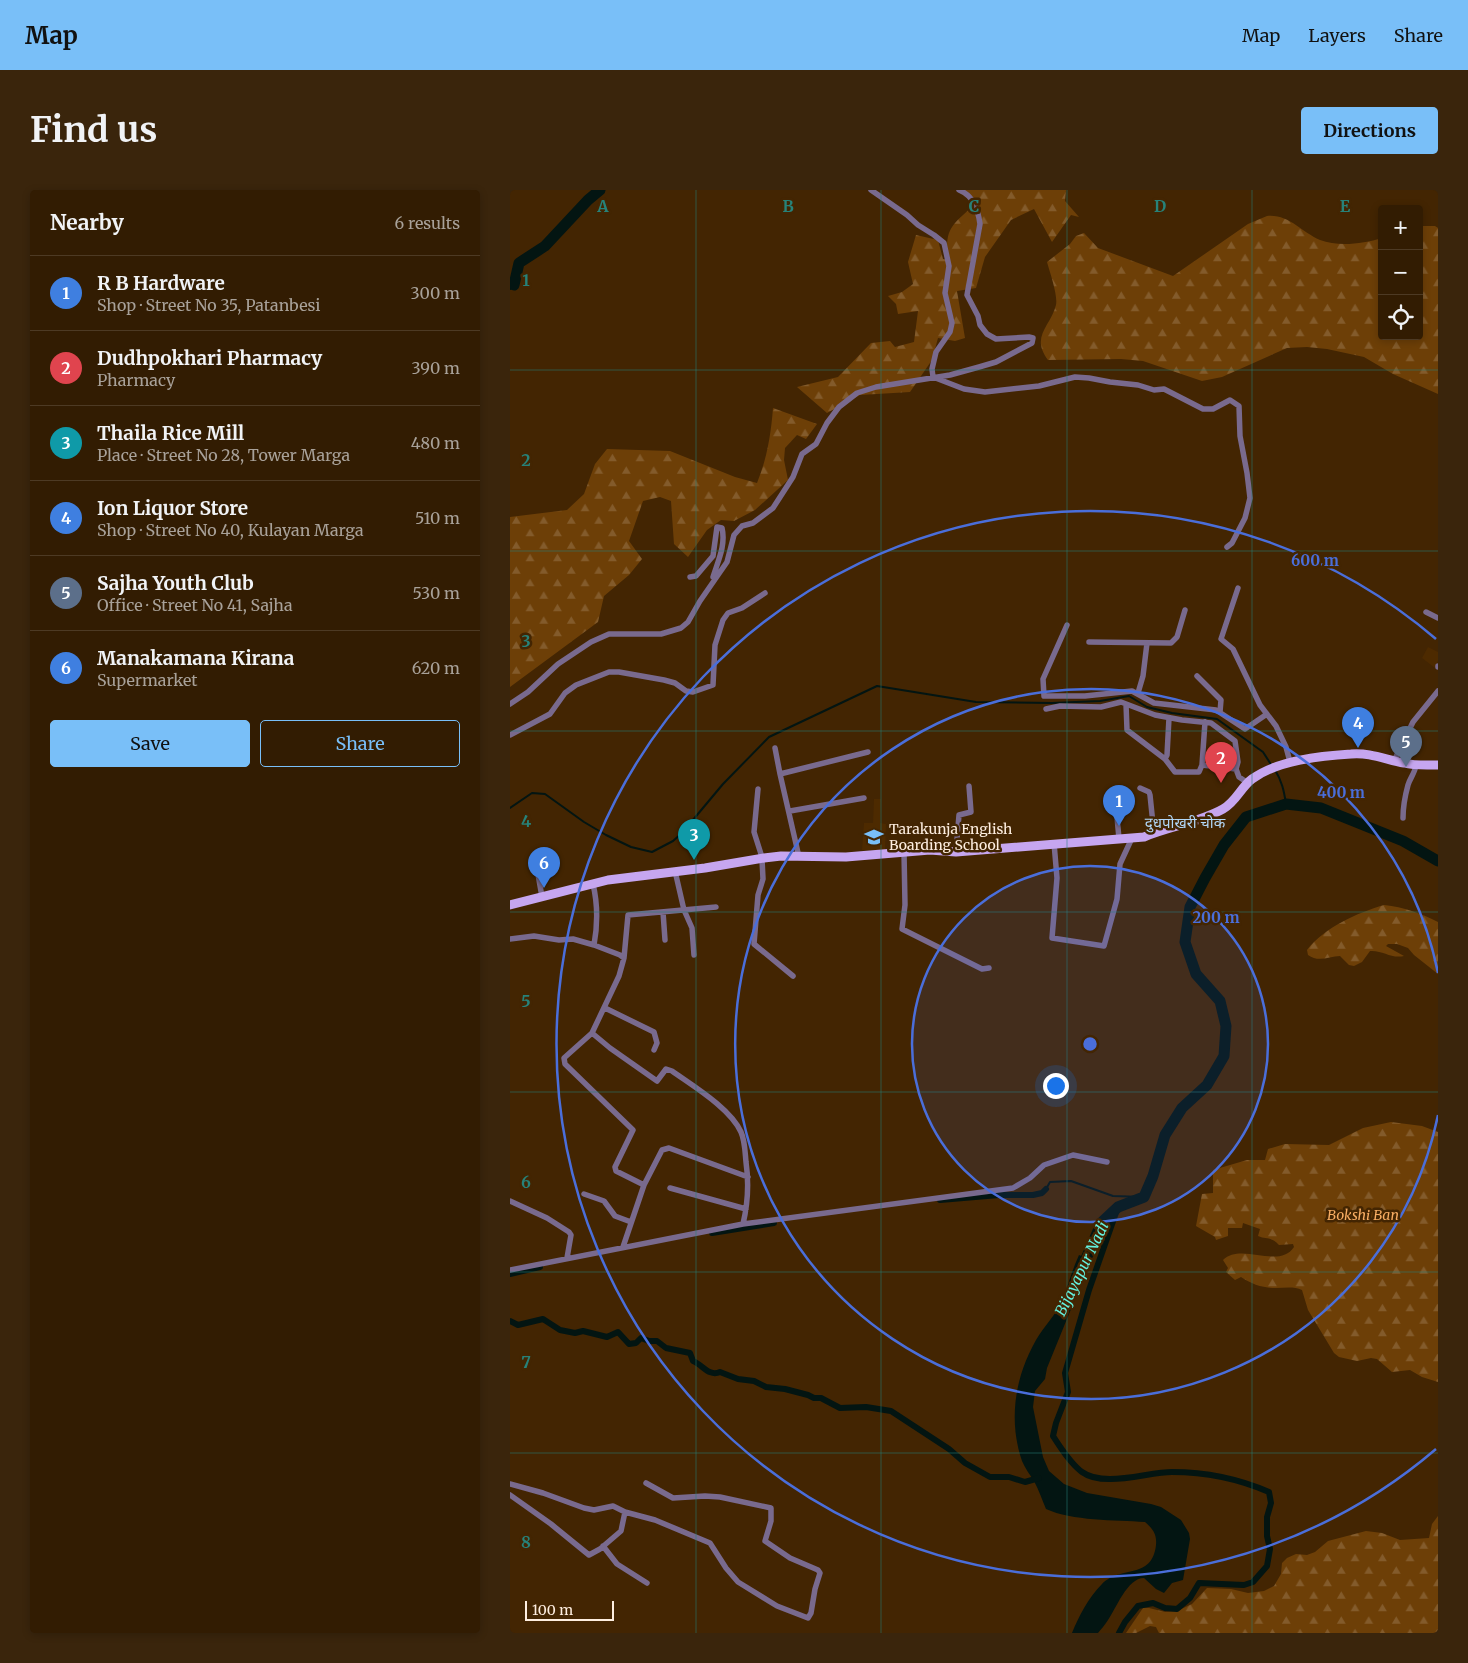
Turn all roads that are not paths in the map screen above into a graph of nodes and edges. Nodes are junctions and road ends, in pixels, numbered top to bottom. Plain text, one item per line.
1 (871, 190) edge
2 (959, 190) edge
3 (932, 377) junction
4 (1227, 547) dead end
5 (690, 577) dead end
6 (716, 578) junction
7 (1238, 588) dead end
8 (765, 593) dead end
9 (1185, 610) dead end
10 (1426, 612) dead end
11 (1438, 618) edge
12 (1067, 625) dead end
13 (1089, 642) dead end
14 (1147, 643) junction
15 (1197, 676) dead end
16 (1438, 691) edge
17 (1138, 693) junction
18 (510, 704) edge
19 (1126, 704) junction
20 (1046, 708) dead end
21 (1220, 712) junction
22 (1267, 714) junction
23 (1169, 718) junction
24 (1205, 722) junction
25 (510, 735) edge
26 (775, 748) dead end
27 (868, 752) dead end
28 (1165, 759) junction
29 (1394, 761) junction
30 (1290, 762) junction
31 (1202, 765) junction
32 (1416, 765) junction
33 (1438, 765) edge
34 (1236, 769) junction
35 (780, 774) junction
36 (1248, 783) junction
37 (969, 786) dead end
38 (1140, 788) dead end
39 (758, 789) dead end
40 (1117, 793) dead end
41 (864, 798) dead end
42 (790, 812) junction
43 (1403, 818) dead end
44 (1159, 831) junction
45 (1132, 838) junction
46 (1119, 839) junction
47 (1054, 843) junction
48 (904, 852) junction
49 (956, 852) junction
50 (536, 857) dead end
51 (799, 857) junction
52 (762, 859) junction
53 (674, 871) junction
54 (593, 884) junction
55 (542, 896) junction
56 (510, 905) edge
57 (716, 907) dead end
58 (684, 910) junction
59 (664, 912) junction
60 (510, 939) edge
61 (665, 940) dead end
62 (594, 944) junction
63 (694, 955) dead end
64 (624, 958) junction
65 (989, 968) dead end
66 (793, 976) dead end
67 (605, 1008) junction
68 (592, 1033) junction
69 (654, 1050) dead end
70 (1107, 1162) dead end
71 (748, 1177) junction
72 (644, 1185) junction
73 (670, 1188) dead end
74 (584, 1194) dead end
75 (510, 1201) edge
76 (746, 1209) junction
77 (631, 1222) junction
78 (743, 1224) junction
79 (623, 1247) junction
80 (567, 1258) junction
81 (510, 1270) edge
82 (646, 1483) dead end
83 (510, 1484) edge
84 (510, 1495) edge
85 (625, 1512) junction
86 (603, 1546) junction
87 (647, 1583) dead end

1 - 3 street
2 - 3 street
3 - 4 street
3 - 6 street
5 - 6 street
6 - 18 street
7 - 22 street
8 - 25 street
9 - 14 street
10 - 11 street
12 - 17 street
13 - 14 street
14 - 17 street
15 - 21 street
16 - 29 street
17 - 21 street
19 - 20 street
19 - 23 street
19 - 28 street
21 - 22 street
22 - 30 street
23 - 24 street
23 - 28 street
24 - 31 street
24 - 34 street
26 - 35 street
27 - 35 street
28 - 31 street
29 - 30 main road
29 - 32 main road
30 - 36 main road
31 - 34 street
32 - 33 main road
32 - 43 street
34 - 36 street
35 - 42 street
36 - 44 main road
37 - 49 street
38 - 44 street
39 - 52 street
40 - 46 street
41 - 42 street
42 - 51 street
44 - 45 main road
45 - 46 main road
45 - 47 street
46 - 47 main road
47 - 49 main road
48 - 49 main road
48 - 51 main road
48 - 65 street
50 - 55 street
51 - 52 main road
52 - 53 main road
52 - 66 street
53 - 54 main road
53 - 58 street
54 - 55 main road
54 - 62 street
55 - 56 main road
57 - 58 street
58 - 59 street
58 - 63 street
59 - 61 street
59 - 64 street
60 - 62 street
62 - 64 street
64 - 67 street
67 - 68 street
67 - 69 street
68 - 71 street
68 - 72 street
70 - 78 street
71 - 72 street
71 - 76 street
72 - 77 street
73 - 76 street
74 - 77 street
75 - 80 street
76 - 78 street
77 - 79 street
78 - 79 street
79 - 80 street
80 - 81 street
82 - 85 street
83 - 85 street
84 - 86 street
85 - 86 street
86 - 87 street

